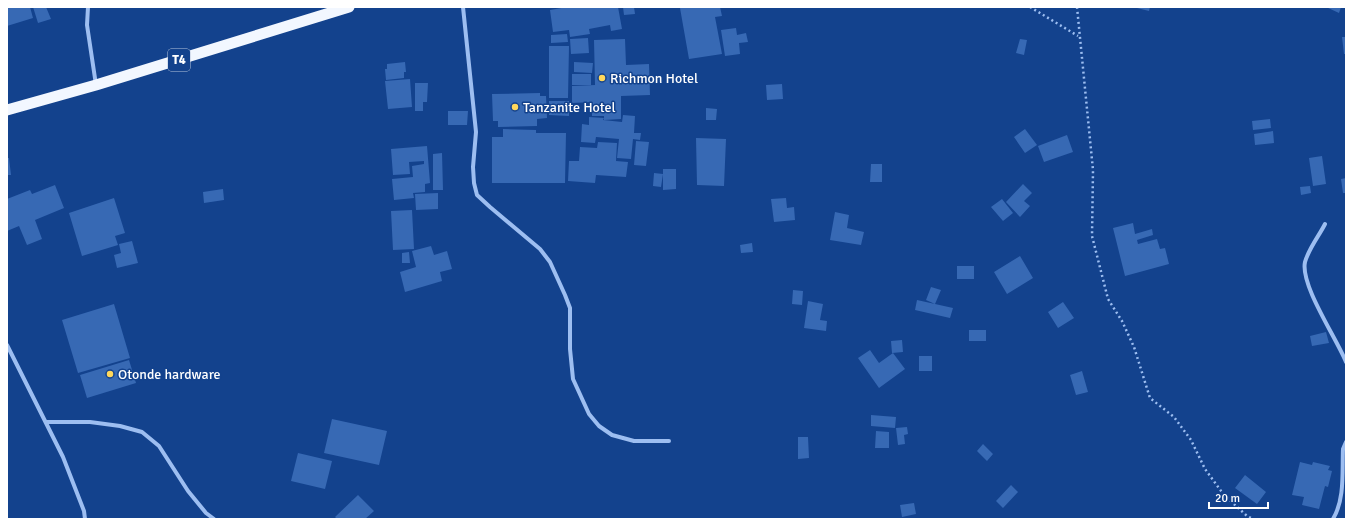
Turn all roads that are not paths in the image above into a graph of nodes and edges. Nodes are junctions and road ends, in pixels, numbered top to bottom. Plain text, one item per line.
1 (88, 7) edge
2 (349, 7) edge
3 (463, 7) edge
4 (96, 85) junction
5 (7, 110) edge
6 (1326, 224) dead end
7 (7, 345) edge
8 (1346, 362) edge
9 (46, 422) junction
10 (669, 441) dead end
11 (1346, 442) edge
12 (85, 519) edge
13 (214, 519) edge
14 (1333, 519) edge

1 - 4 street
2 - 4 highway, T4
3 - 10 street
4 - 5 highway, T4
6 - 8 street
7 - 9 street
9 - 12 street
9 - 13 street
11 - 14 street

